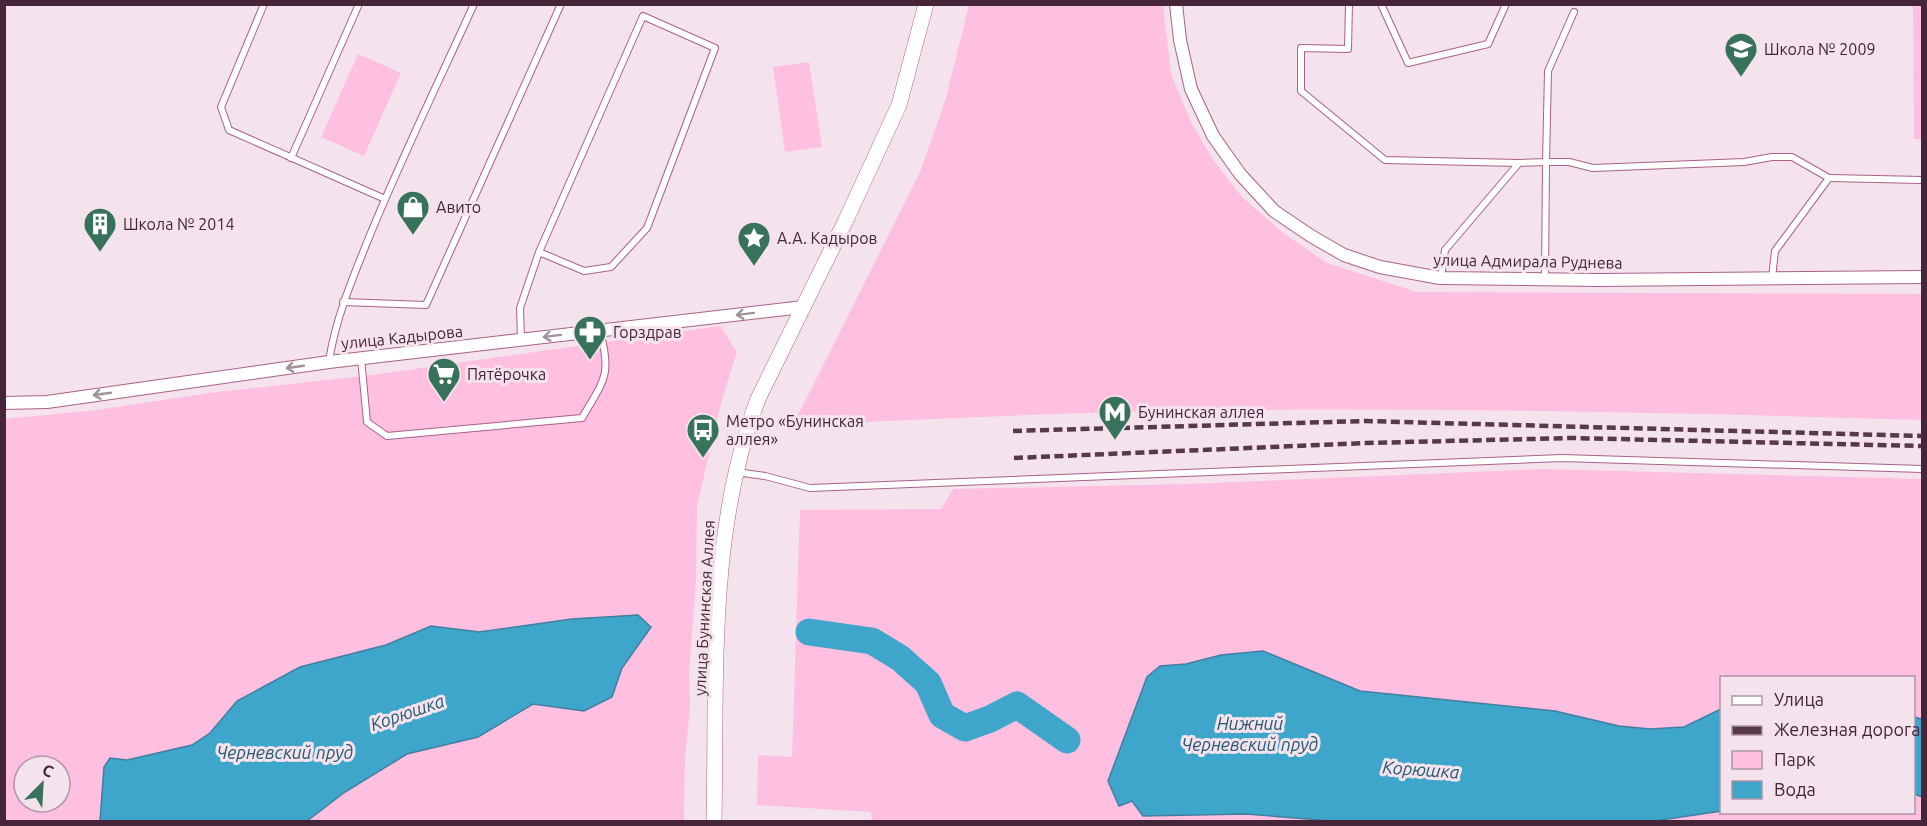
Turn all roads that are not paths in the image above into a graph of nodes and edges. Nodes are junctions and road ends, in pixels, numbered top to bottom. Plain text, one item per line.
1 (264, 4) edge
2 (359, 4) edge
3 (474, 4) edge
4 (561, 4) edge
5 (926, 4) edge
6 (1176, 4) edge
7 (1349, 4) edge
8 (1381, 4) edge
9 (1506, 4) edge
10 (1574, 12) dead end
11 (291, 158) junction
12 (1546, 162) junction
13 (1519, 163) junction
14 (1829, 178) junction
15 (1923, 180) edge
16 (385, 199) junction
17 (539, 252) junction
18 (1923, 277) edge
19 (1440, 278) junction
20 (1772, 278) junction
21 (1545, 279) junction
22 (343, 302) junction
23 (803, 307) junction
24 (600, 331) junction
25 (521, 340) junction
26 (361, 358) junction
27 (329, 362) junction
28 (4, 403) edge
29 (1923, 469) edge
30 (735, 472) junction
31 (714, 822) edge

1 - 11 lane
2 - 11 lane
3 - 16 lane
4 - 22 lane
5 - 23 street, улица Бунинская Аллея
6 - 19 street, улица Адмирала Руднева
7 - 13 lane
8 - 9 lane
10 - 12 lane
11 - 16 lane
12 - 13 lane
12 - 14 lane
12 - 21 lane
13 - 19 lane
14 - 15 lane
14 - 20 lane
16 - 22 lane
17 - 17 lane
17 - 25 lane
18 - 20 street, улица Адмирала Руднева
19 - 21 street, улица Адмирала Руднева
20 - 21 street, улица Адмирала Руднева
22 - 27 lane
23 -> 24 street, улица Кадырова
23 - 30 street, улица Бунинская Аллея
24 -> 25 street, улица Кадырова
24 - 26 lane
25 - 26 street, улица Кадырова
26 - 27 street, улица Кадырова
27 -> 28 street, улица Кадырова
29 - 30 lane
30 - 31 street, улица Бунинская Аллея

